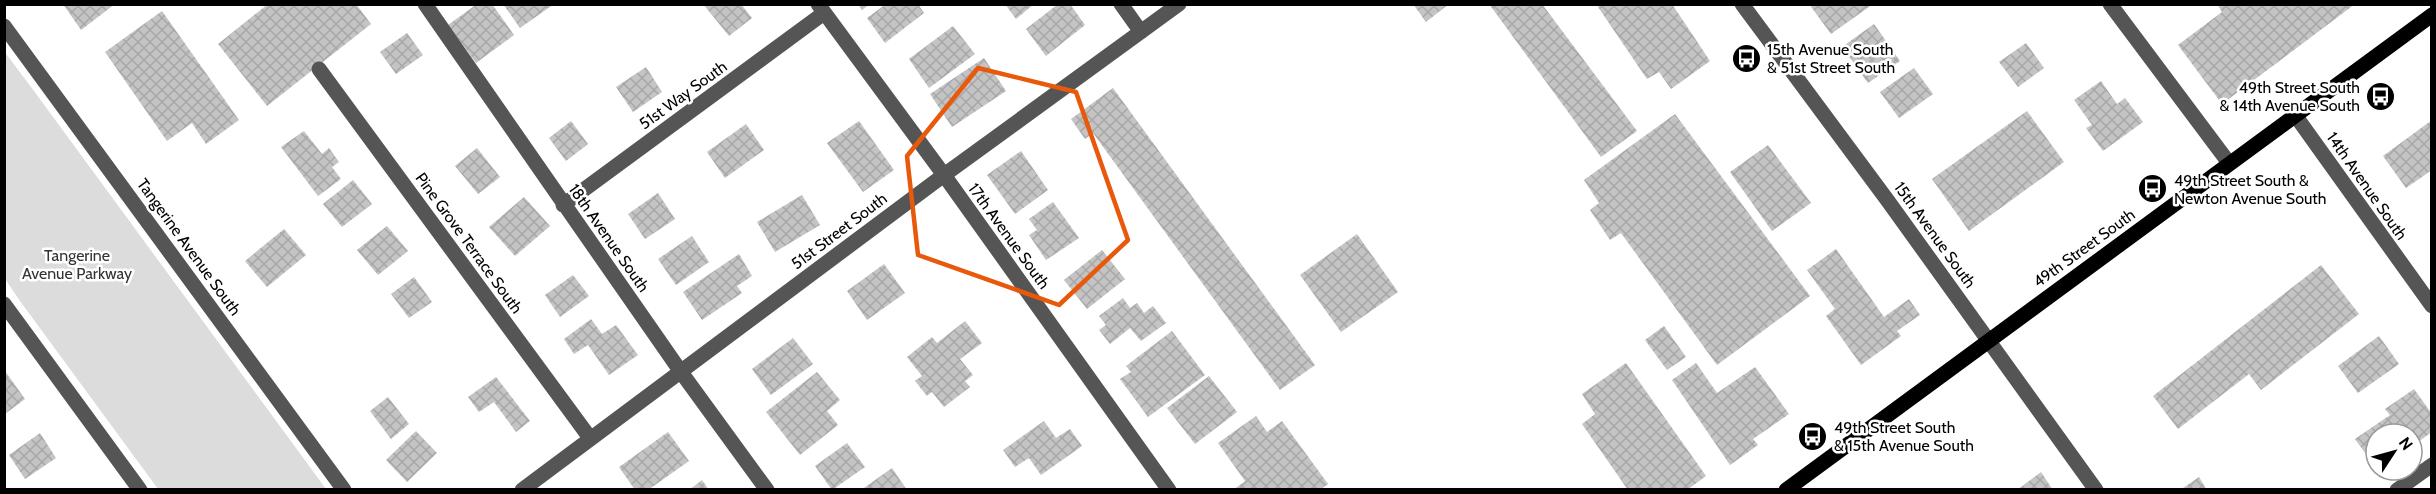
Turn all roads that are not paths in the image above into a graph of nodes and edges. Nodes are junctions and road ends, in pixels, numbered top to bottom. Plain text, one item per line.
1 (425, 4) edge
2 (1121, 4) edge
3 (1179, 4) edge
4 (1742, 4) edge
5 (2110, 4) edge
6 (821, 9) edge
7 (2432, 15) edge
8 (4, 26) edge
9 (1141, 32) junction
10 (319, 69) dead end
11 (2295, 115) junction
12 (2229, 163) junction
13 (944, 175) junction
14 (563, 205) junction
15 (2432, 306) edge
16 (6, 308) edge
17 (1988, 341) junction
18 (681, 372) junction
19 (590, 438) junction
20 (2432, 465) edge
21 (140, 489) edge
22 (344, 489) edge
23 (522, 489) edge
24 (767, 489) edge
25 (1169, 489) edge
26 (1786, 489) edge
27 (2096, 489) edge
28 (2397, 489) edge

1 - 14 street, 18th Avenue South
2 - 9 street
3 - 9 street, 51st Street South
4 - 17 street, 15th Avenue South
5 - 12 street
6 - 13 street, 17th Avenue South
6 - 14 street, 51st Way South
7 - 11 main road, 49th Street South
8 - 22 street, Tangerine Avenue South
9 - 13 street, 51st Street South
10 - 19 street, Pine Grove Terrace South
11 - 12 main road, 49th Street South
11 - 15 street, 14th Avenue South
12 - 17 main road, 49th Street South
13 - 18 street, 51st Street South
13 - 25 street, 17th Avenue South
14 - 18 street, 18th Avenue South
16 - 21 street
17 - 26 main road, 49th Street South
17 - 27 street, 15th Avenue South
18 - 19 street, 51st Street South
18 - 24 street, 18th Avenue South
19 - 23 street, 51st Street South
20 - 28 street

